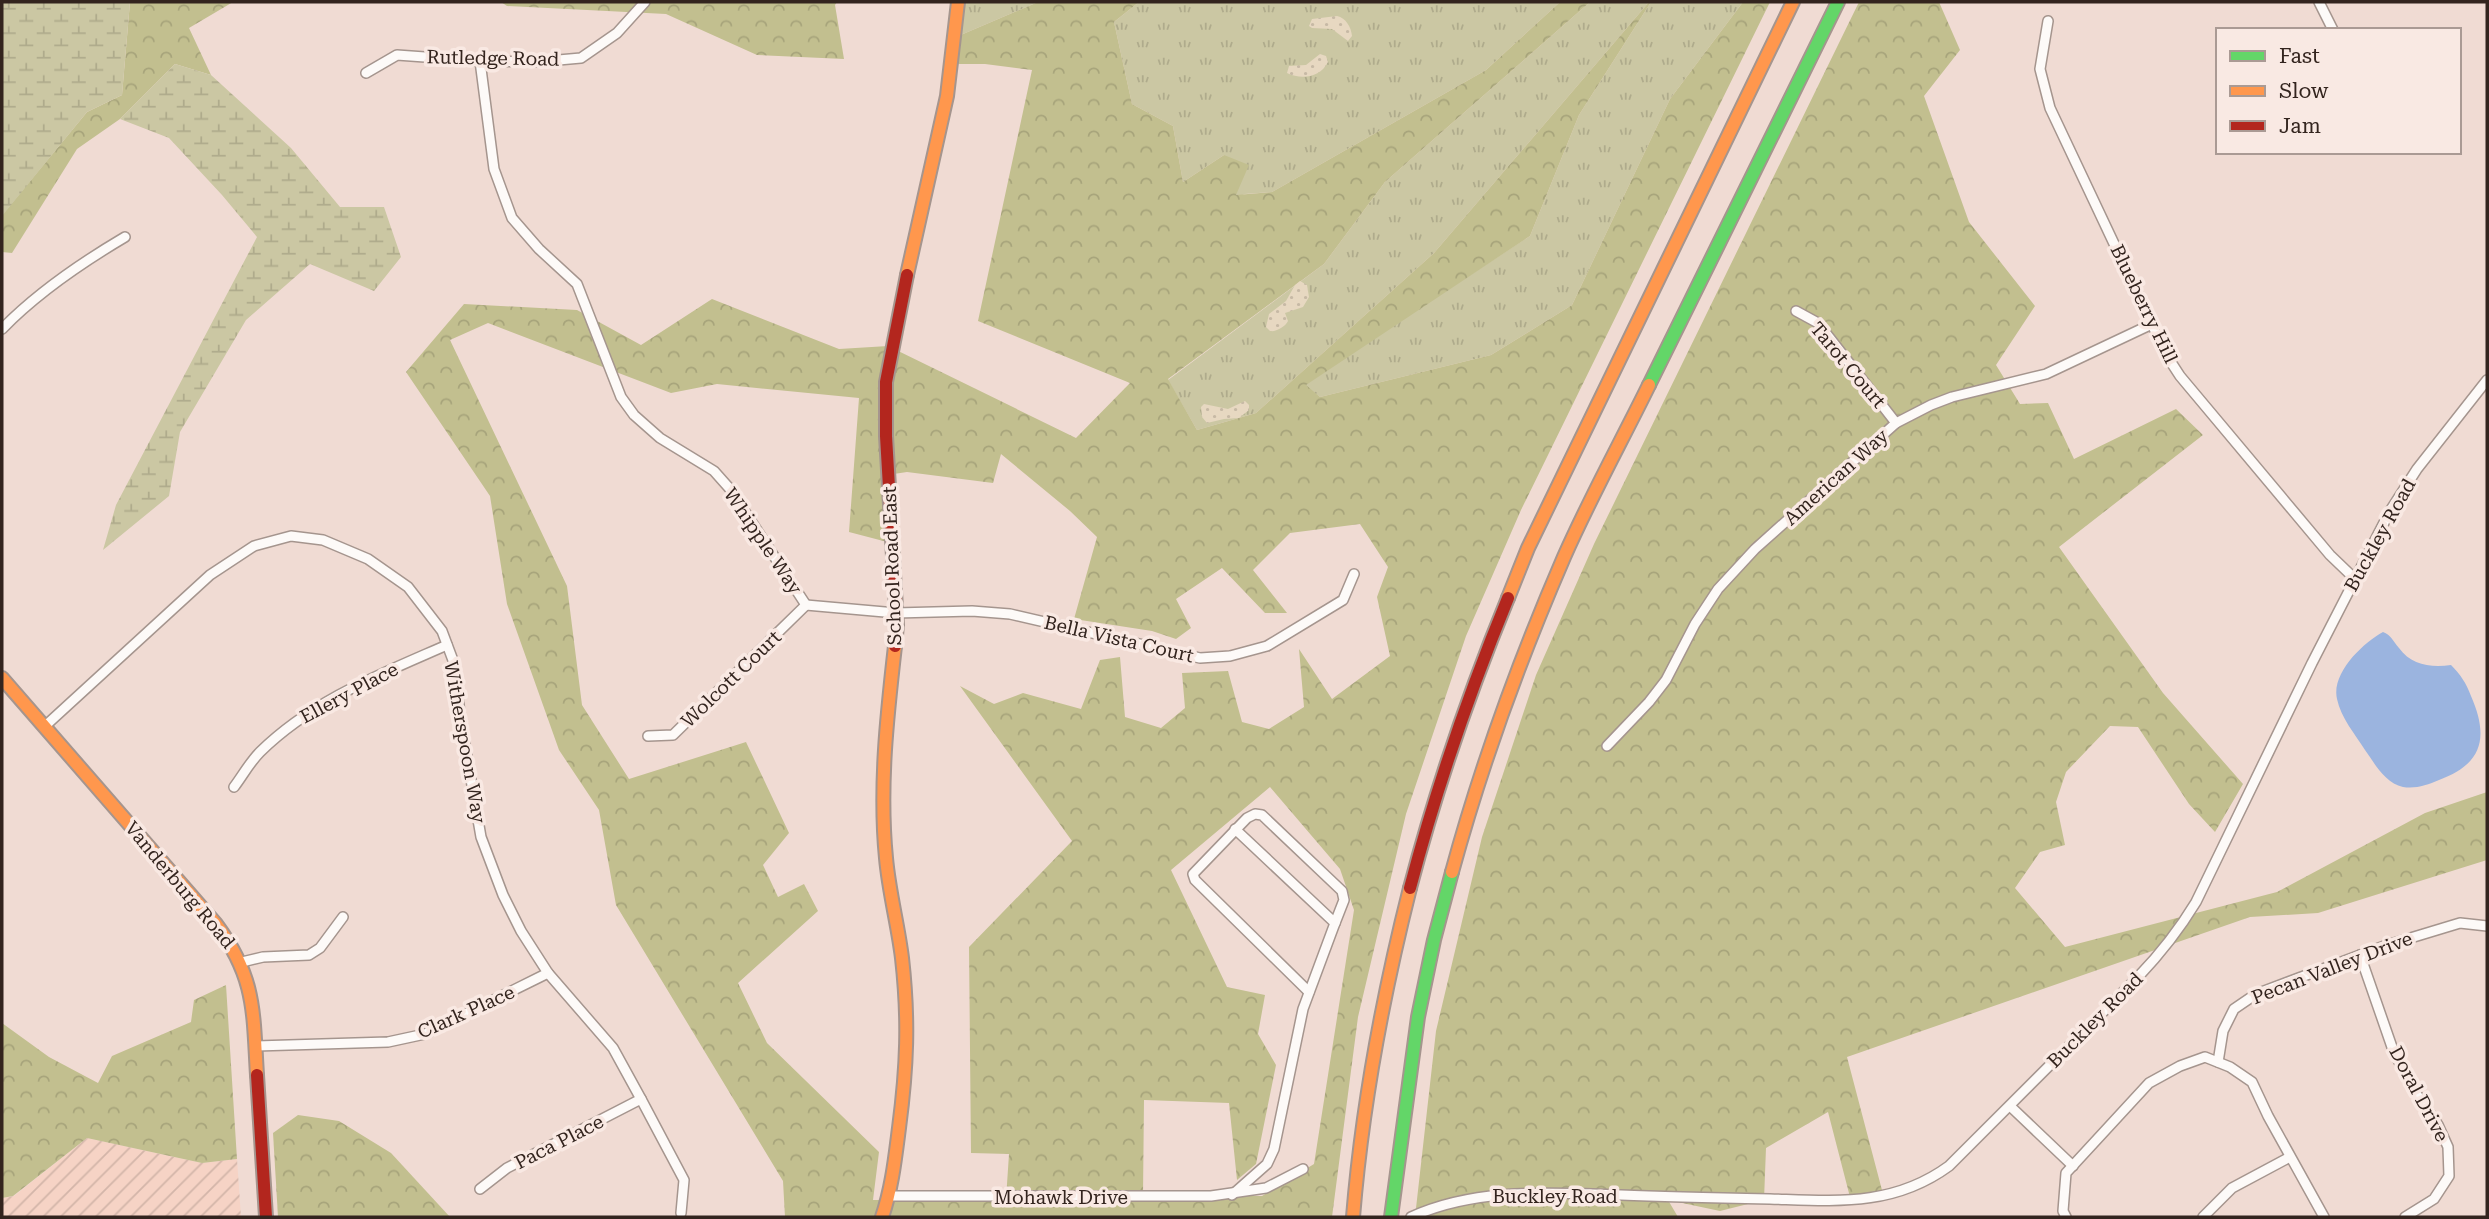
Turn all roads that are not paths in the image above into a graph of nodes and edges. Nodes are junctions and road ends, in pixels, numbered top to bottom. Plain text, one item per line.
1 (645, 2) edge
2 (958, 2) edge
3 (1793, 2) edge
4 (1838, 2) edge
5 (2319, 2) edge
6 (2048, 21) dead end
7 (2332, 28) edge
8 (480, 61) junction
9 (366, 73) dead end
10 (125, 237) dead end
11 (1796, 311) dead end
12 (2152, 324) junction
13 (2, 329) edge
14 (2487, 380) edge
15 (1896, 424) junction
16 (1354, 574) dead end
17 (2355, 579) junction
18 (806, 605) junction
19 (896, 613) junction
20 (447, 645) junction
21 (2, 678) edge
22 (44, 727) junction
23 (648, 736) dead end
24 (1607, 746) dead end
25 (234, 787) dead end
26 (1236, 829) junction
27 (343, 917) dead end
28 (1335, 923) junction
29 (2487, 926) edge
30 (2360, 955) junction
31 (242, 962) junction
32 (548, 973) junction
33 (1309, 992) junction
34 (256, 1046) junction
35 (2218, 1062) junction
36 (641, 1099) junction
37 (2010, 1106) junction
38 (2290, 1157) junction
39 (2073, 1166) junction
40 (1303, 1169) dead end
41 (480, 1189) dead end
42 (1397, 1189) junction
43 (1232, 1195) junction
44 (889, 1196) junction
45 (681, 1213) dead end
46 (1415, 1215) edge
47 (266, 1217) edge
48 (883, 1217) edge
49 (1353, 1217) edge
50 (1391, 1217) edge
51 (1401, 1217) edge
52 (2066, 1217) edge
53 (2203, 1217) edge
54 (2324, 1217) edge
55 (2405, 1217) edge

1 - 8 street, Rutledge Road
2 - 19 main road, School Road East
3 - 49 main road
4 - 42 main road
5 - 7 street
6 - 12 street, Blueberry Hill
8 - 9 street, Rutledge Road
8 - 18 street, Whipple Way
10 - 13 street
11 - 15 street, Tarot Court
12 - 15 street, American Way
12 - 17 street, Blueberry Hill
14 - 17 street, Buckley Road
15 - 24 street, American Way
16 - 19 street, Bella Vista Court
17 - 37 street, Buckley Road
18 - 19 street, Bella Vista Court
18 - 23 street, Wolcott Court
19 - 44 main road, School Road East
20 - 22 street, Witherspoon Way
20 - 25 street, Ellery Place
20 - 32 street, Witherspoon Way
21 - 22 main road, Vanderburg Road
22 - 31 main road, Vanderburg Road
26 - 28 street
26 - 28 street
26 - 33 street
27 - 31 street
28 - 33 street
29 - 30 street, Pecan Valley Drive
30 - 35 street, Pecan Valley Drive
30 - 55 street, Doral Drive
31 - 34 main road, Vanderburg Road
32 - 34 street, Clark Place
32 - 36 street, Witherspoon Way
33 - 43 street
34 - 47 main road, Vanderburg Road
35 - 38 street
35 - 39 street
36 - 41 street, Paca Place
36 - 45 street, Witherspoon Way
37 - 39 street
37 - 46 street, Buckley Road
38 - 53 street
38 - 54 street
39 - 52 street
40 - 43 street, Mohawk Drive
42 - 50 main road
42 - 51 main road
43 - 44 street, Mohawk Drive
44 - 48 main road, School Road East

